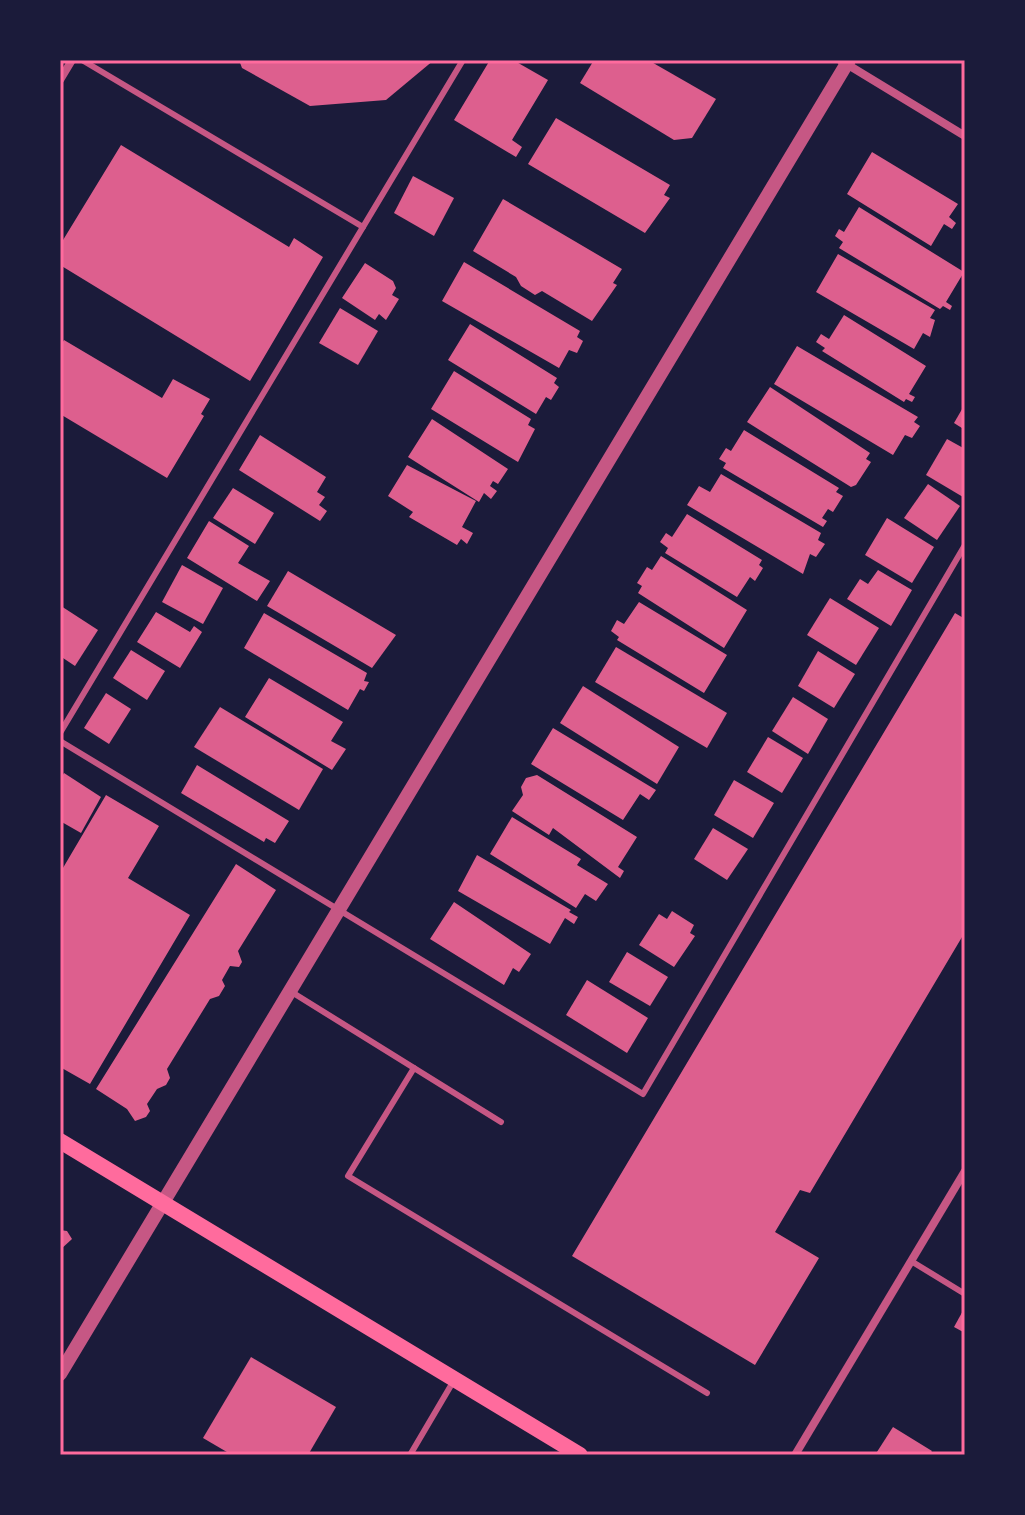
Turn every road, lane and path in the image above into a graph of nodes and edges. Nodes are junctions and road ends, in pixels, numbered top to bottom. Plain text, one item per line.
1 (72, 60) edge
2 (82, 60) edge
3 (463, 60) edge
4 (845, 61) edge
5 (60, 80) edge
6 (965, 136) edge
7 (363, 227) junction
8 (965, 545) edge
9 (60, 733) edge
10 (60, 741) edge
11 (338, 911) junction
12 (290, 991) junction
13 (414, 1068) junction
14 (501, 1122) dead end
15 (60, 1141) edge
16 (965, 1171) edge
17 (163, 1203) junction
18 (911, 1261) junction
19 (965, 1294) edge
20 (60, 1374) edge
21 (455, 1380) junction
22 (707, 1393) dead end
23 (410, 1455) edge
24 (580, 1455) edge
25 (795, 1455) edge

1 - 5 street
2 - 7 lane
3 - 7 lane
4 - 6 street
4 - 11 street
7 - 9 lane
8 - 11 lane
10 - 11 lane
11 - 12 street
12 - 13 lane
12 - 17 street
13 - 14 lane
13 - 22 lane
15 - 17 main road
16 - 18 street
17 - 20 street
17 - 21 main road
18 - 19 lane
18 - 25 street
21 - 23 lane
21 - 24 main road

